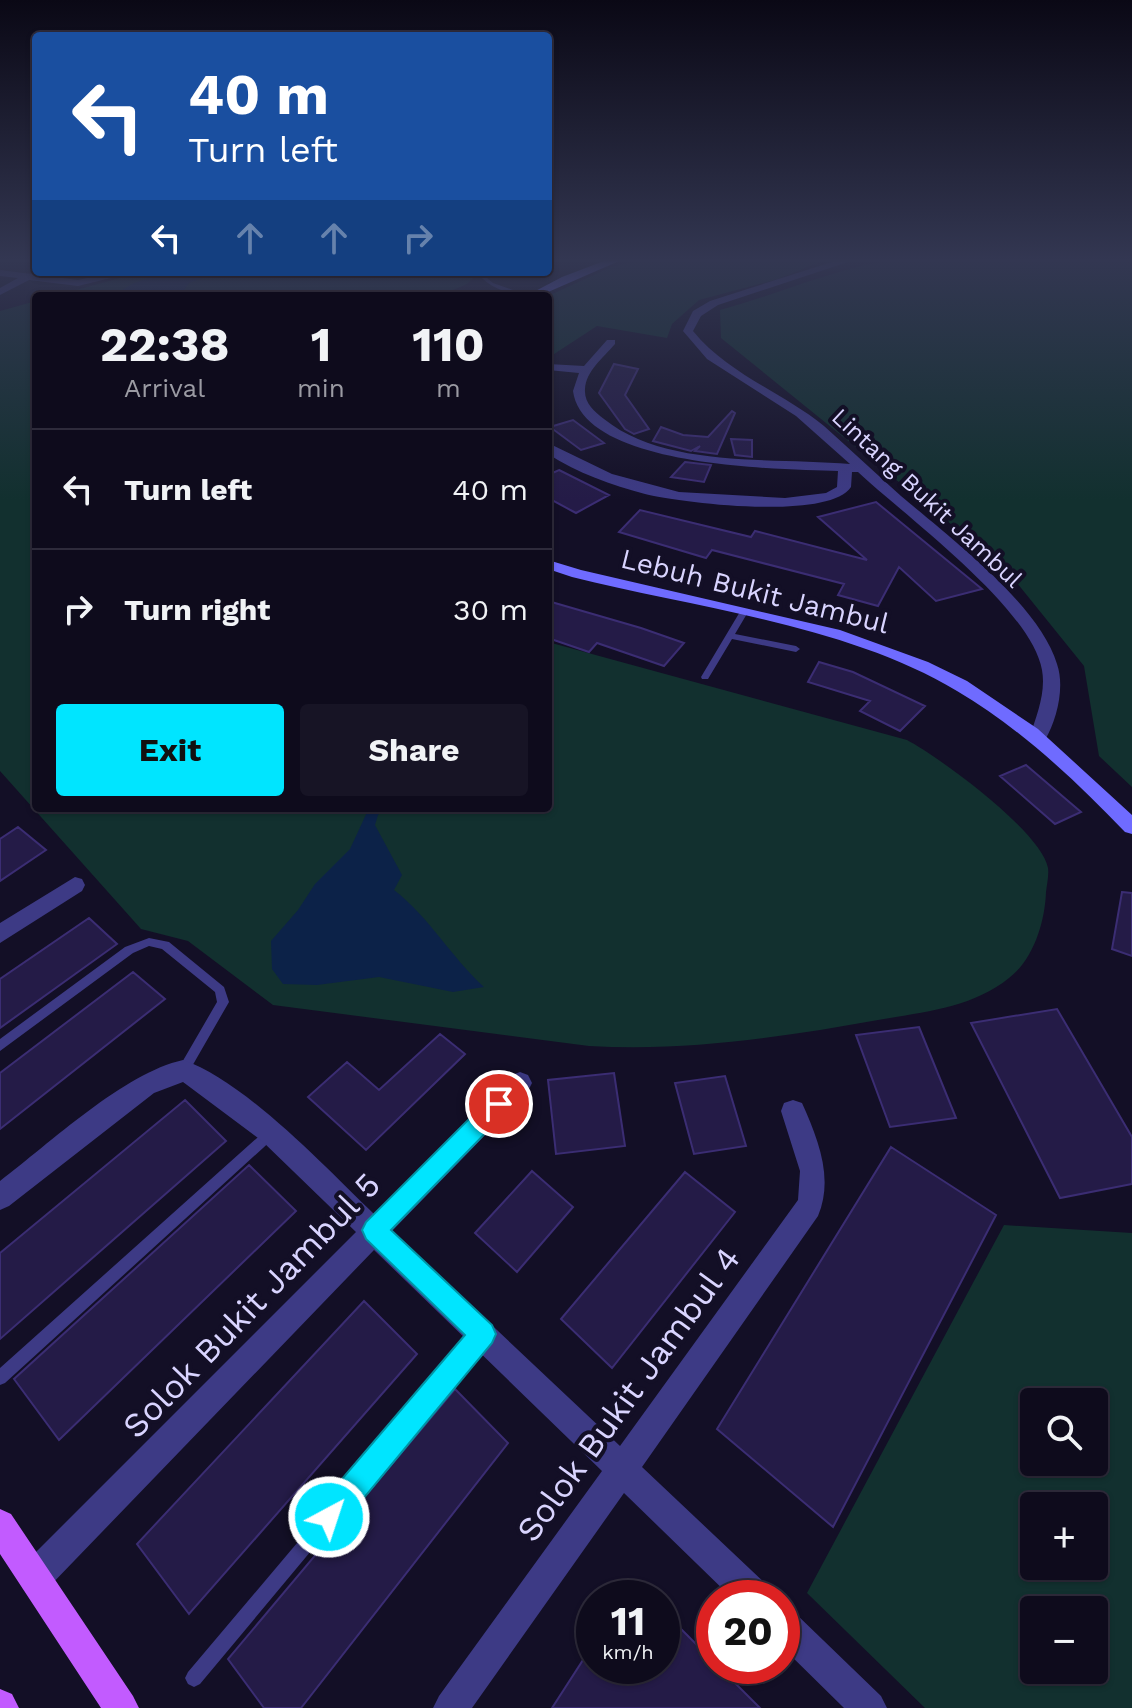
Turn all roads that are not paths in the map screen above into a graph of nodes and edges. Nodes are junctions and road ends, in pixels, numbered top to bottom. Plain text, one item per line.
1 (696, 341) edge
2 (611, 342) dead end
3 (552, 367) edge
4 (588, 370) junction
5 (552, 451) edge
6 (852, 467) junction
7 (552, 565) edge
8 (744, 612) junction
9 (731, 636) junction
10 (796, 649) dead end
11 (705, 677) dead end
12 (1039, 736) junction
13 (1132, 827) edge
14 (75, 885) dead end
15 (0, 934) edge
16 (0, 1046) edge
17 (183, 1071) junction
18 (520, 1083) dead end
19 (793, 1111) dead end
20 (271, 1133) junction
21 (0, 1197) edge
22 (374, 1230) junction
23 (483, 1334) junction
24 (0, 1378) edge
25 (621, 1468) junction
26 (0, 1525) edge
27 (35, 1577) junction
28 (737, 1580) edge
29 (800, 1641) edge
30 (194, 1678) dead end
31 (121, 1708) edge
32 (451, 1708) edge
33 (869, 1708) edge

1 - 6 street, Lintang Bukit Jambul
2 - 4 street
3 - 4 street
4 - 6 street
5 - 6 street
6 - 12 street, Lintang Bukit Jambul
7 - 8 main road, Lebuh Bukit Jambul
8 - 9 lane
8 - 12 main road, Lebuh Bukit Jambul
9 - 10 lane
9 - 11 lane
12 - 13 main road, Lebuh Bukit Jambul
14 - 15 street
16 - 17 lane
17 - 20 street
17 - 21 street
18 - 22 street, Solok Bukit Jambul 5
19 - 25 street, Solok Bukit Jambul 4
20 - 22 street
20 - 24 lane
22 - 23 street
22 - 27 street, Solok Bukit Jambul 5
23 - 25 street
23 - 30 lane
25 - 28 street
25 - 32 street, Solok Bukit Jambul 4
26 - 27 main road
27 - 31 main road
29 - 33 street

